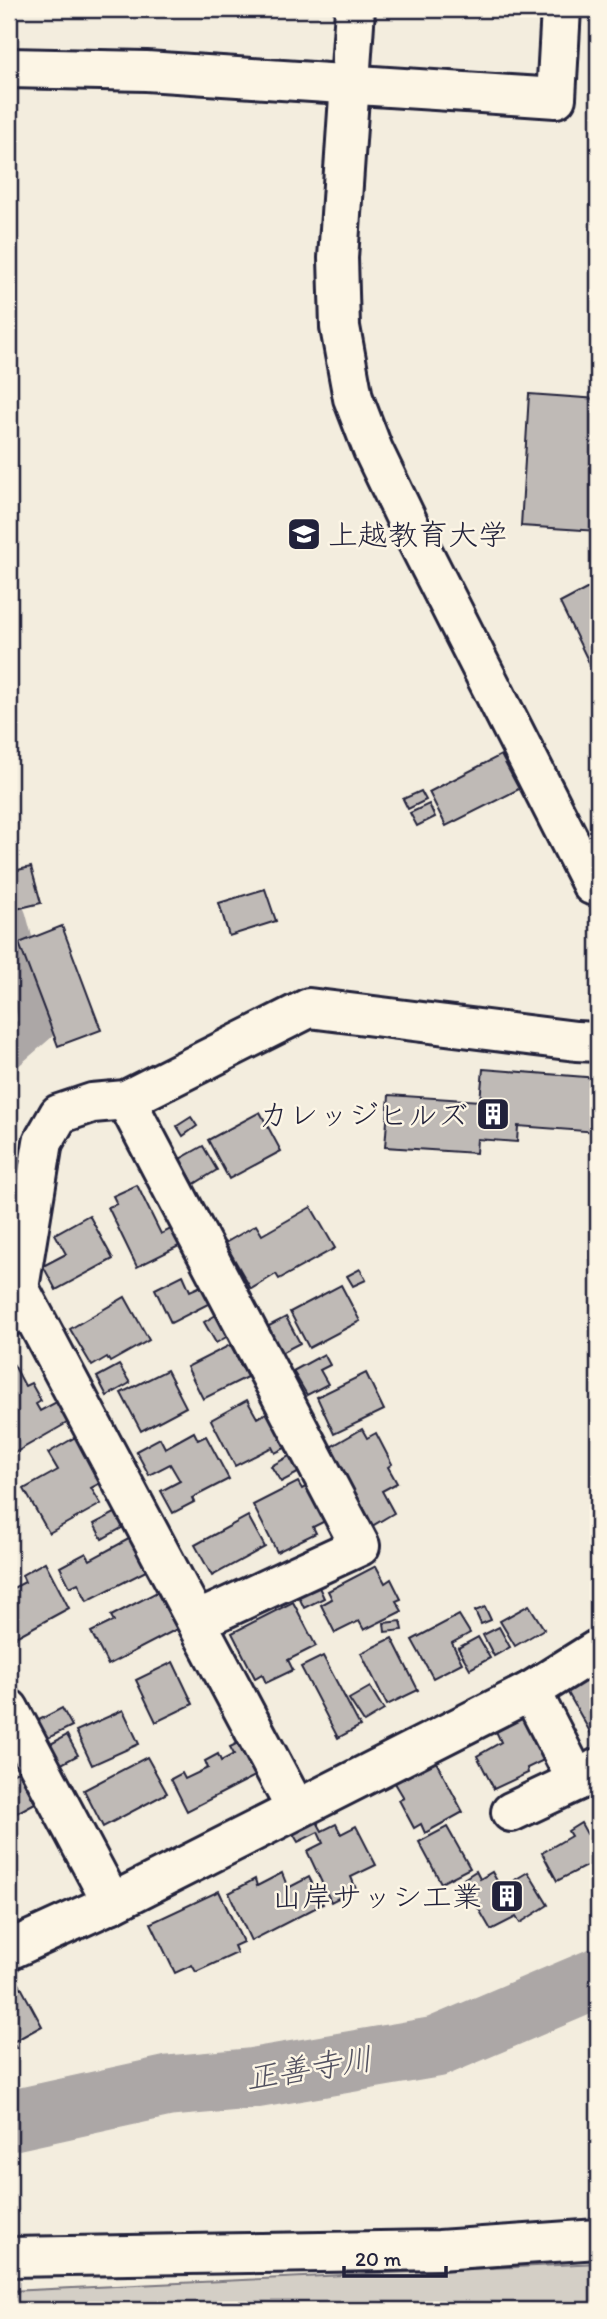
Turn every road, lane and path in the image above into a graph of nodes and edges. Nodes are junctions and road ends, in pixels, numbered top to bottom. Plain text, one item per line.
1 (355, 9) edge
2 (561, 9) edge
3 (9, 68) edge
4 (351, 83) junction
5 (596, 887) edge
6 (598, 1042) edge
7 (126, 1100) junction
8 (12, 1297) edge
9 (197, 1621) junction
10 (598, 1649) edge
11 (531, 1691) junction
12 (9, 1709) edge
13 (588, 1775) edge
14 (296, 1809) junction
15 (511, 1812) dead end
16 (112, 1903) junction
17 (9, 1950) edge
18 (598, 2239) edge
19 (9, 2258) edge

1 - 4 street
2 - 4 street
3 - 4 street
4 - 5 street
6 - 7 street
7 - 8 street
7 - 9 street
8 - 9 street
9 - 14 street
10 - 11 street
11 - 13 street
11 - 14 street
12 - 16 street
13 - 15 street
14 - 16 street
16 - 17 street
18 - 19 street

